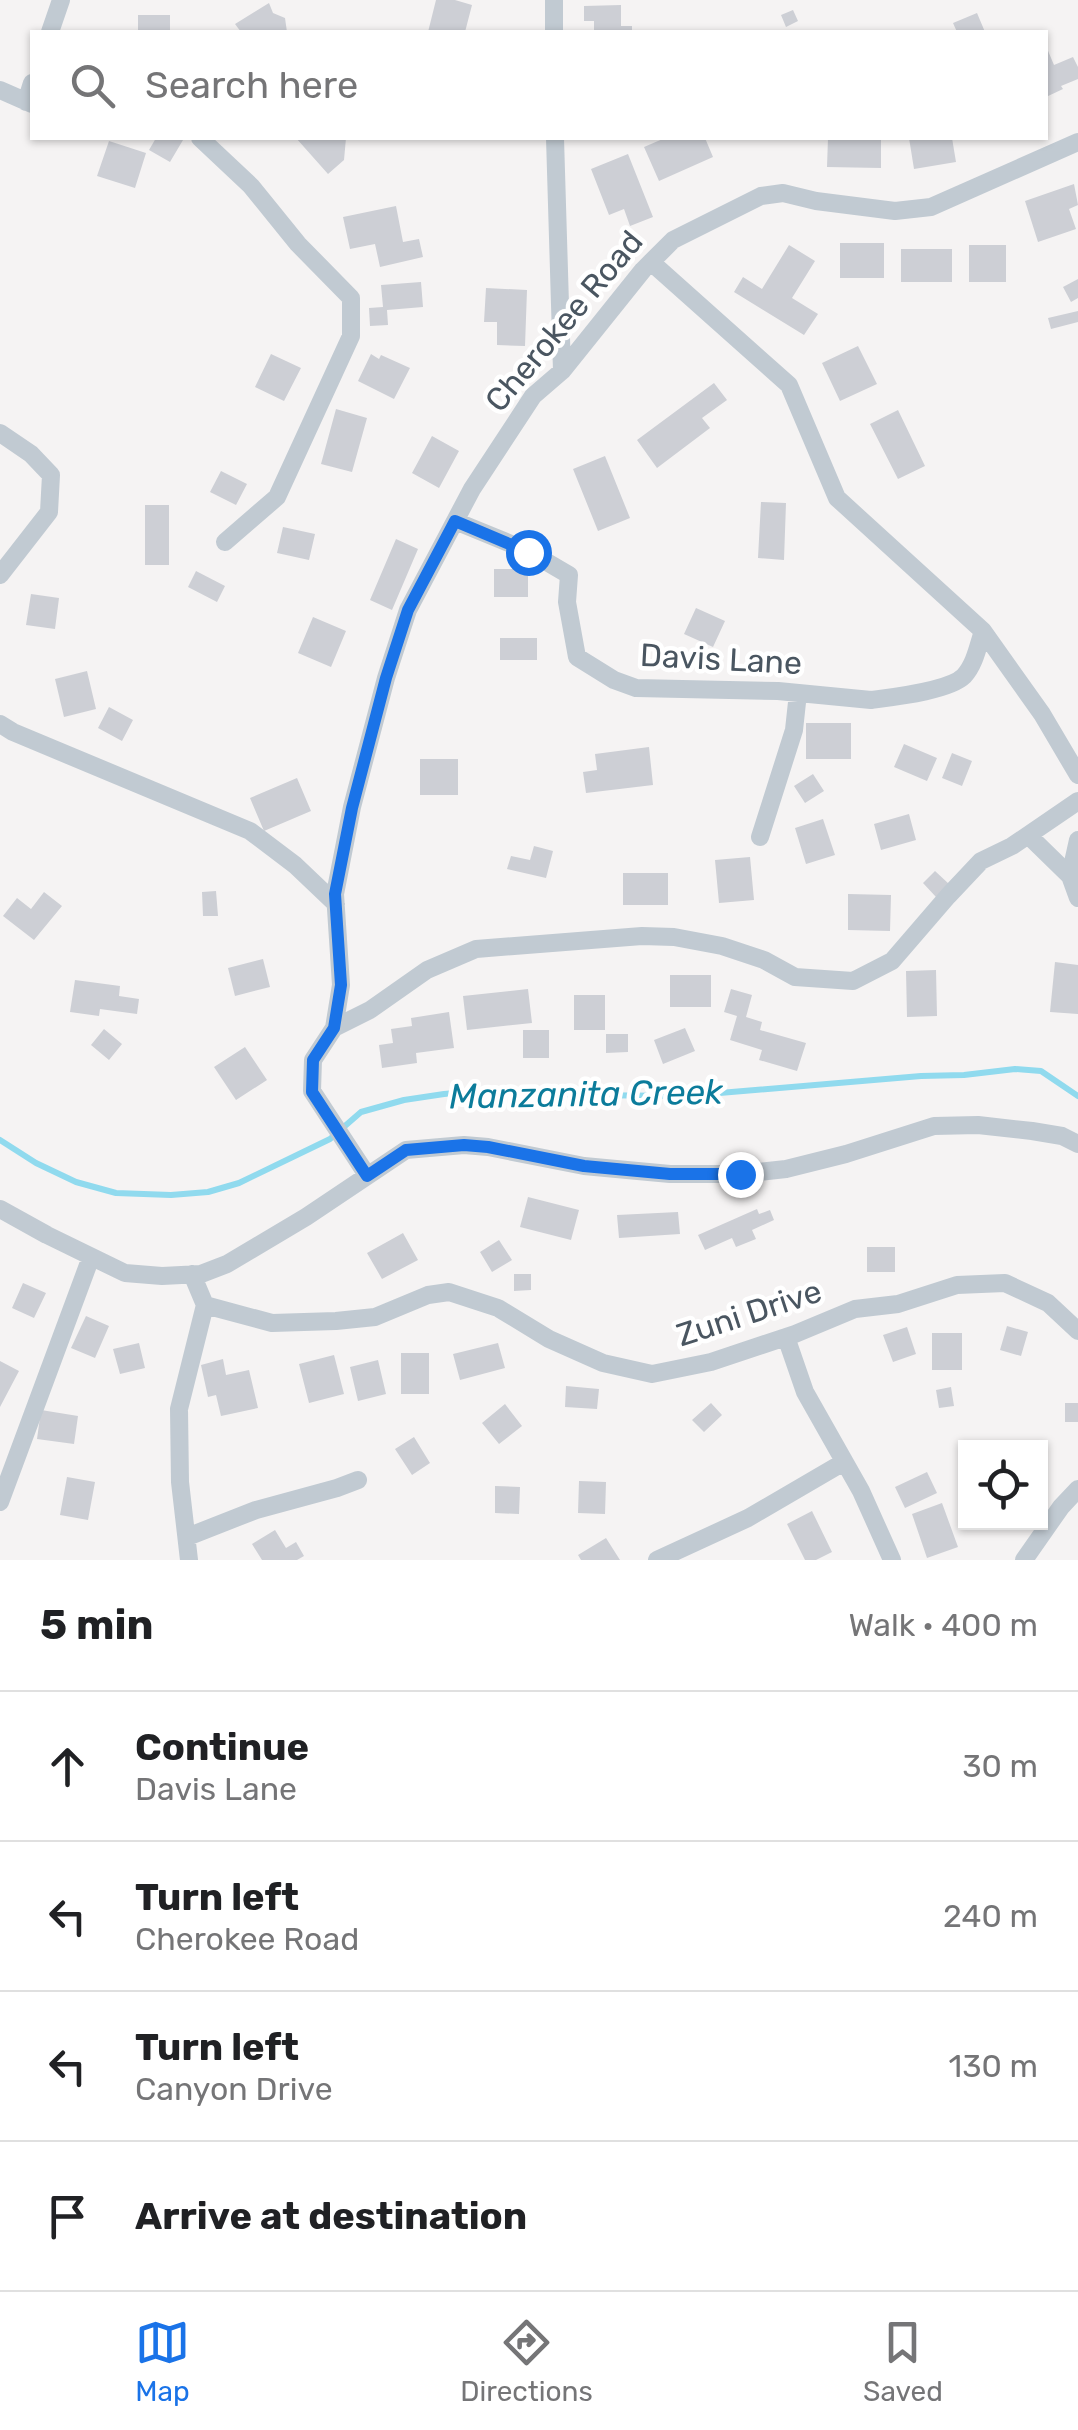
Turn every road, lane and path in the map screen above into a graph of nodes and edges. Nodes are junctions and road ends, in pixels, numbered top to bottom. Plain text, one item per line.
1 (61, 0) edge
2 (554, 0) edge
3 (51, 30) edge
4 (554, 30) edge
5 (0, 90) edge
6 (29, 103) edge
7 (202, 140) edge
8 (555, 140) edge
9 (1078, 142) edge
10 (650, 262) junction
11 (562, 371) junction
12 (0, 433) edge
13 (455, 521) junction
14 (226, 542) dead end
15 (0, 575) edge
16 (983, 631) junction
17 (798, 693) junction
18 (0, 724) edge
19 (1078, 775) edge
20 (1078, 801) edge
21 (1028, 835) junction
22 (760, 837) dead end
23 (1078, 840) edge
24 (1070, 876) junction
25 (1078, 898) edge
26 (336, 904) junction
27 (334, 1028) junction
28 (1078, 1144) edge
29 (367, 1176) junction
30 (0, 1209) edge
31 (91, 1257) junction
32 (192, 1274) junction
33 (205, 1305) junction
34 (1078, 1331) edge
35 (786, 1337) junction
36 (844, 1462) junction
37 (358, 1480) dead end
38 (1078, 1489) edge
39 (0, 1502) edge
40 (188, 1538) junction
41 (189, 1560) edge
42 (657, 1560) edge
43 (892, 1560) edge
44 (1024, 1560) edge

1 - 3 street
2 - 4 street
5 - 6 street
7 - 14 street
8 - 11 street
9 - 10 street, Cherokee Road
10 - 11 street, Cherokee Road
10 - 16 street
11 - 13 street, Cherokee Road
12 - 15 street
13 - 17 street, Davis Lane
13 - 26 street, Cherokee Road
16 - 17 street, Davis Lane
16 - 19 street
17 - 22 street
18 - 26 street
20 - 21 street
21 - 24 street
21 - 27 street
23 - 24 street
24 - 25 street
26 - 27 street, Cherokee Road
27 - 29 street, Cherokee Road
28 - 29 street
29 - 32 street
30 - 31 street
31 - 32 street
31 - 39 street
32 - 33 street
33 - 35 street, Zuni Drive
33 - 40 street
34 - 35 street, Zuni Drive
35 - 36 street
36 - 42 street
36 - 43 street
37 - 40 street
38 - 44 street
40 - 41 street

